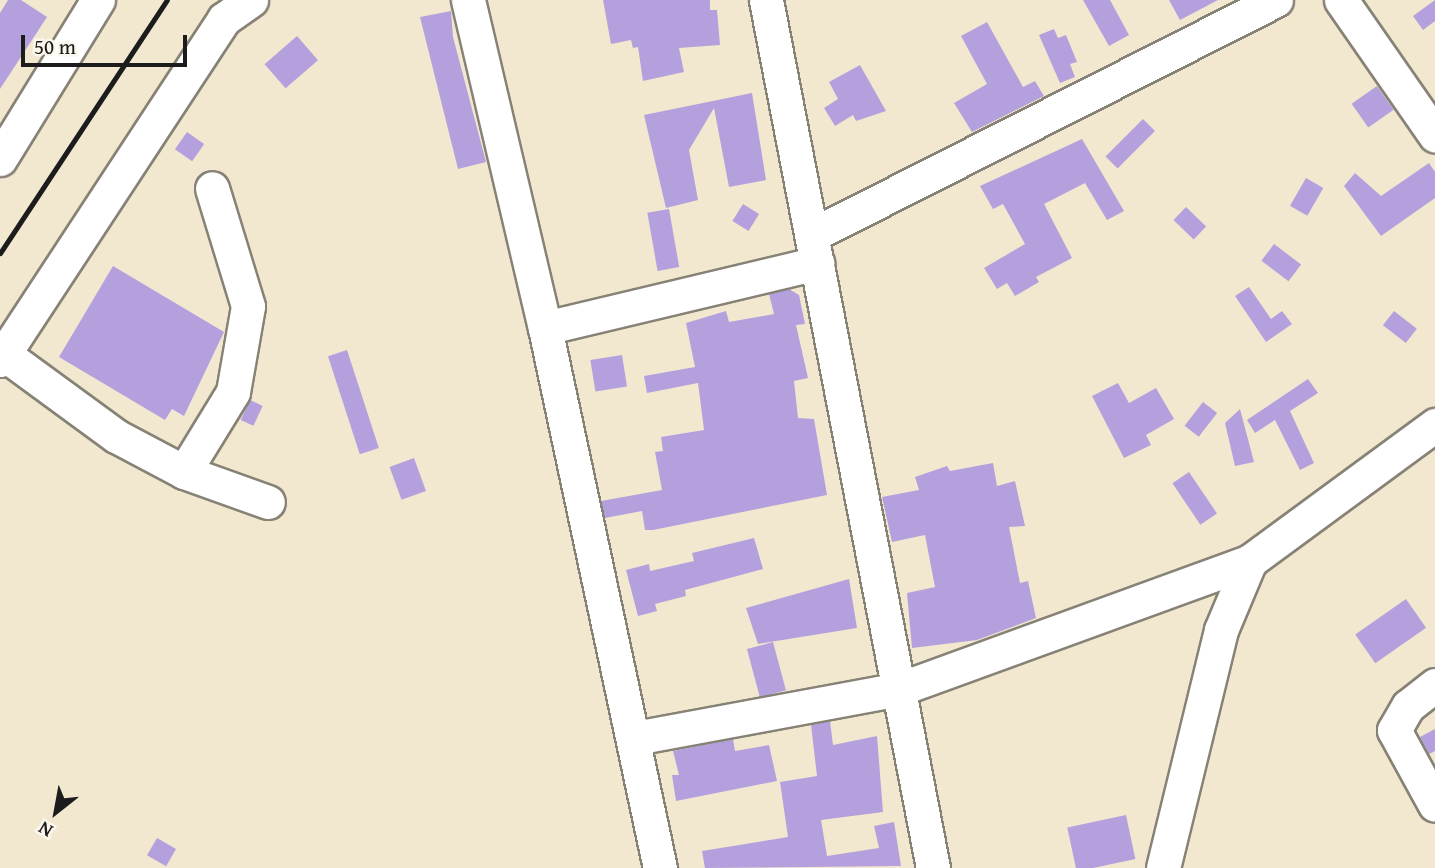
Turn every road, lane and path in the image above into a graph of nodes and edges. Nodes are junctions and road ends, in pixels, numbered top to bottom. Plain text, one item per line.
1 (98, 0) edge
2 (251, 0) edge
3 (468, 0) edge
4 (766, 0) edge
5 (1276, 0) edge
6 (1341, 0) edge
7 (1435, 135) edge
8 (0, 159) edge
9 (212, 188) dead end
10 (814, 249) junction
11 (545, 328) junction
12 (2, 357) edge
13 (1435, 425) edge
14 (184, 472) junction
15 (268, 502) dead end
16 (1250, 561) junction
17 (1435, 685) edge
18 (899, 689) junction
19 (635, 738) junction
20 (1435, 805) edge
21 (660, 868) edge
22 (933, 868) edge
23 (1163, 868) edge

1 - 8 street
2 - 12 street
3 - 11 street
4 - 10 street
5 - 10 street
6 - 7 street
9 - 14 street
10 - 11 street
10 - 18 street
11 - 19 street
12 - 14 street
13 - 16 street
14 - 15 street
16 - 18 street
16 - 23 street
17 - 20 street
18 - 19 street
18 - 22 street
19 - 21 street

